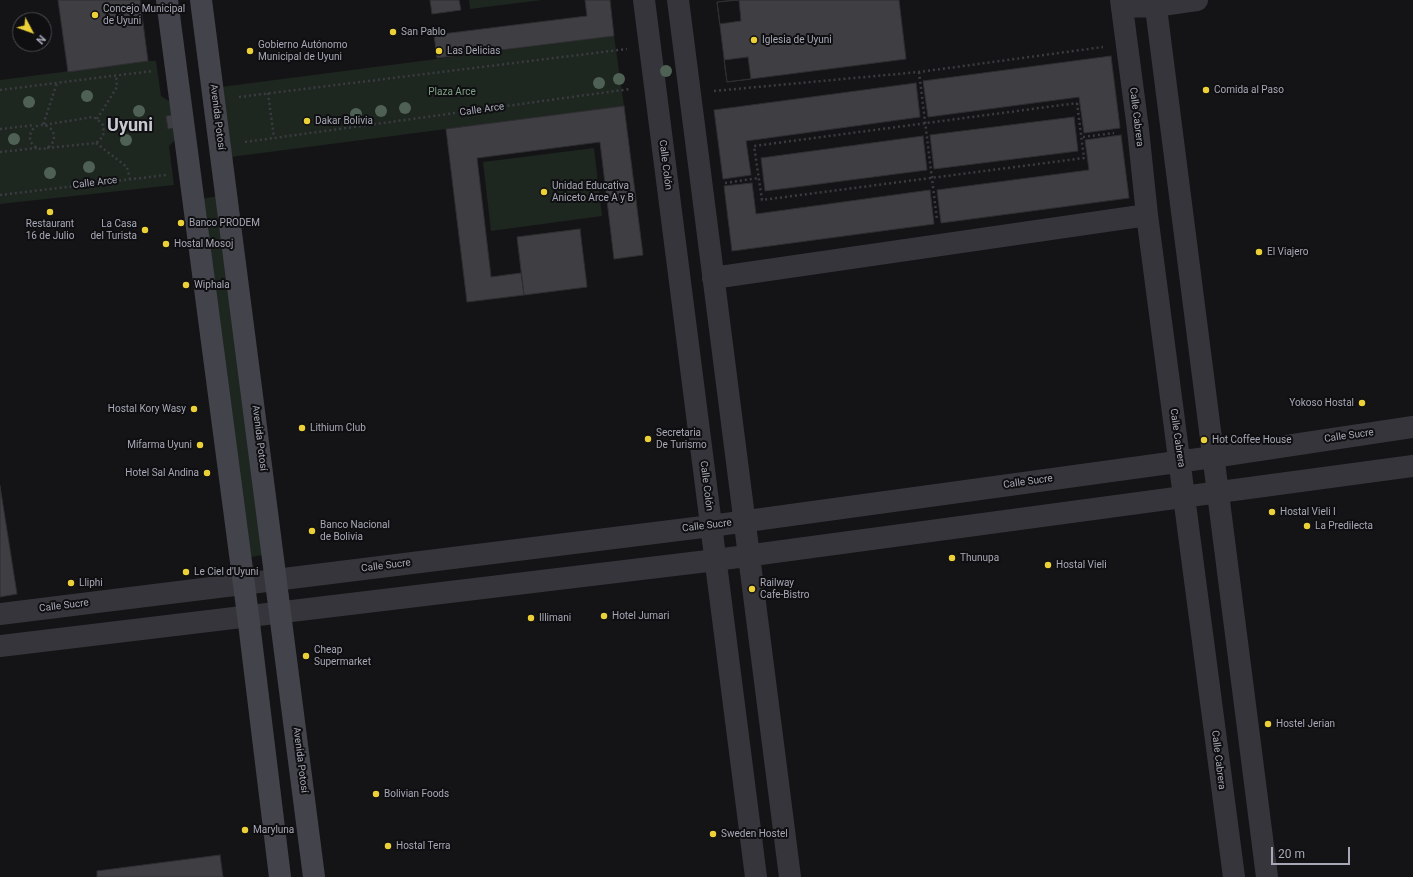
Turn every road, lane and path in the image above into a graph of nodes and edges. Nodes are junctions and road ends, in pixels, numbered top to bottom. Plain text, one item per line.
1 (167, 0) edge
2 (201, 0) edge
3 (644, 0) edge
4 (678, 0) edge
5 (1197, 0) edge
6 (1121, 3) edge
7 (1155, 3) edge
8 (1126, 44) junction
9 (650, 46) junction
10 (176, 66) junction
11 (919, 72) junction
12 (116, 75) junction
13 (57, 83) junction
14 (655, 86) junction
15 (0, 90) edge
16 (690, 91) junction
17 (268, 93) junction
18 (214, 100) junction
19 (97, 119) junction
20 (925, 123) junction
21 (41, 125) junction
22 (0, 129) edge
23 (1138, 130) junction
24 (1083, 136) junction
25 (274, 138) junction
26 (96, 143) junction
27 (220, 146) junction
28 (38, 148) junction
29 (47, 148) junction
30 (0, 152) edge
31 (190, 172) junction
32 (759, 178) junction
33 (932, 178) junction
34 (130, 179) junction
35 (701, 186) junction
36 (0, 195) edge
37 (1146, 215) junction
38 (940, 244) junction
39 (713, 278) junction
40 (1413, 427) edge
41 (1213, 457) junction
42 (1180, 460) junction
43 (1413, 466) edge
44 (1218, 493) junction
45 (1185, 497) junction
46 (744, 521) junction
47 (711, 526) junction
48 (748, 555) junction
49 (716, 560) junction
50 (277, 579) junction
51 (244, 584) junction
52 (281, 611) junction
53 (0, 614) edge
54 (248, 615) junction
55 (0, 646) edge
56 (280, 877) edge
57 (314, 877) edge
58 (756, 877) edge
59 (790, 877) edge
60 (1234, 877) edge
61 (1267, 877) edge

1 - 10 main road
2 - 18 main road, Avenida Potosí
3 - 9 street, Calle Colón
4 - 16 street
5 - 7 street
6 - 7 street
6 - 8 street, Calle Cabrera
7 - 41 street
8 - 11 path
8 - 23 street, Calle Cabrera
9 - 14 street, Calle Colón
9 - 17 path
10 - 12 path
10 - 31 main road
11 - 16 path
11 - 20 path
12 - 13 path
12 - 19 path
13 - 15 path
13 - 21 path
14 - 25 path, Calle Arce
14 - 47 street, Calle Colón
16 - 35 street
17 - 18 path
17 - 25 path
18 - 27 main road, Avenida Potosí
19 - 21 path
19 - 26 path
20 - 24 path
20 - 32 path
20 - 33 path
21 - 22 path
21 - 28 path
21 - 29 path
23 - 24 path
23 - 37 street, Calle Cabrera
24 - 33 path
25 - 27 path, Calle Arce
26 - 29 path
26 - 34 path
27 - 50 main road, Avenida Potosí
28 - 29 path
28 - 30 path
31 - 34 path, Calle Arce
31 - 51 main road
32 - 33 path
32 - 35 path
33 - 38 path
34 - 36 path, Calle Arce
35 - 39 street
37 - 38 street
37 - 42 street, Calle Cabrera
38 - 39 street
39 - 46 street
40 - 41 street, Calle Sucre
41 - 42 street, Calle Sucre
41 - 44 street
42 - 45 street, Calle Cabrera
42 - 46 street, Calle Sucre
43 - 44 street
44 - 45 street
44 - 61 street
45 - 48 street
45 - 60 street, Calle Cabrera
46 - 47 street, Calle Sucre
46 - 48 street
47 - 49 street, Calle Colón
47 - 50 street, Calle Sucre
48 - 49 street
48 - 59 street
49 - 52 street
49 - 58 street, Calle Colón
50 - 51 street, Calle Sucre
50 - 52 main road, Avenida Potosí
51 - 53 street, Calle Sucre
51 - 54 main road
52 - 54 street
52 - 57 main road, Avenida Potosí
54 - 55 street
54 - 56 main road

